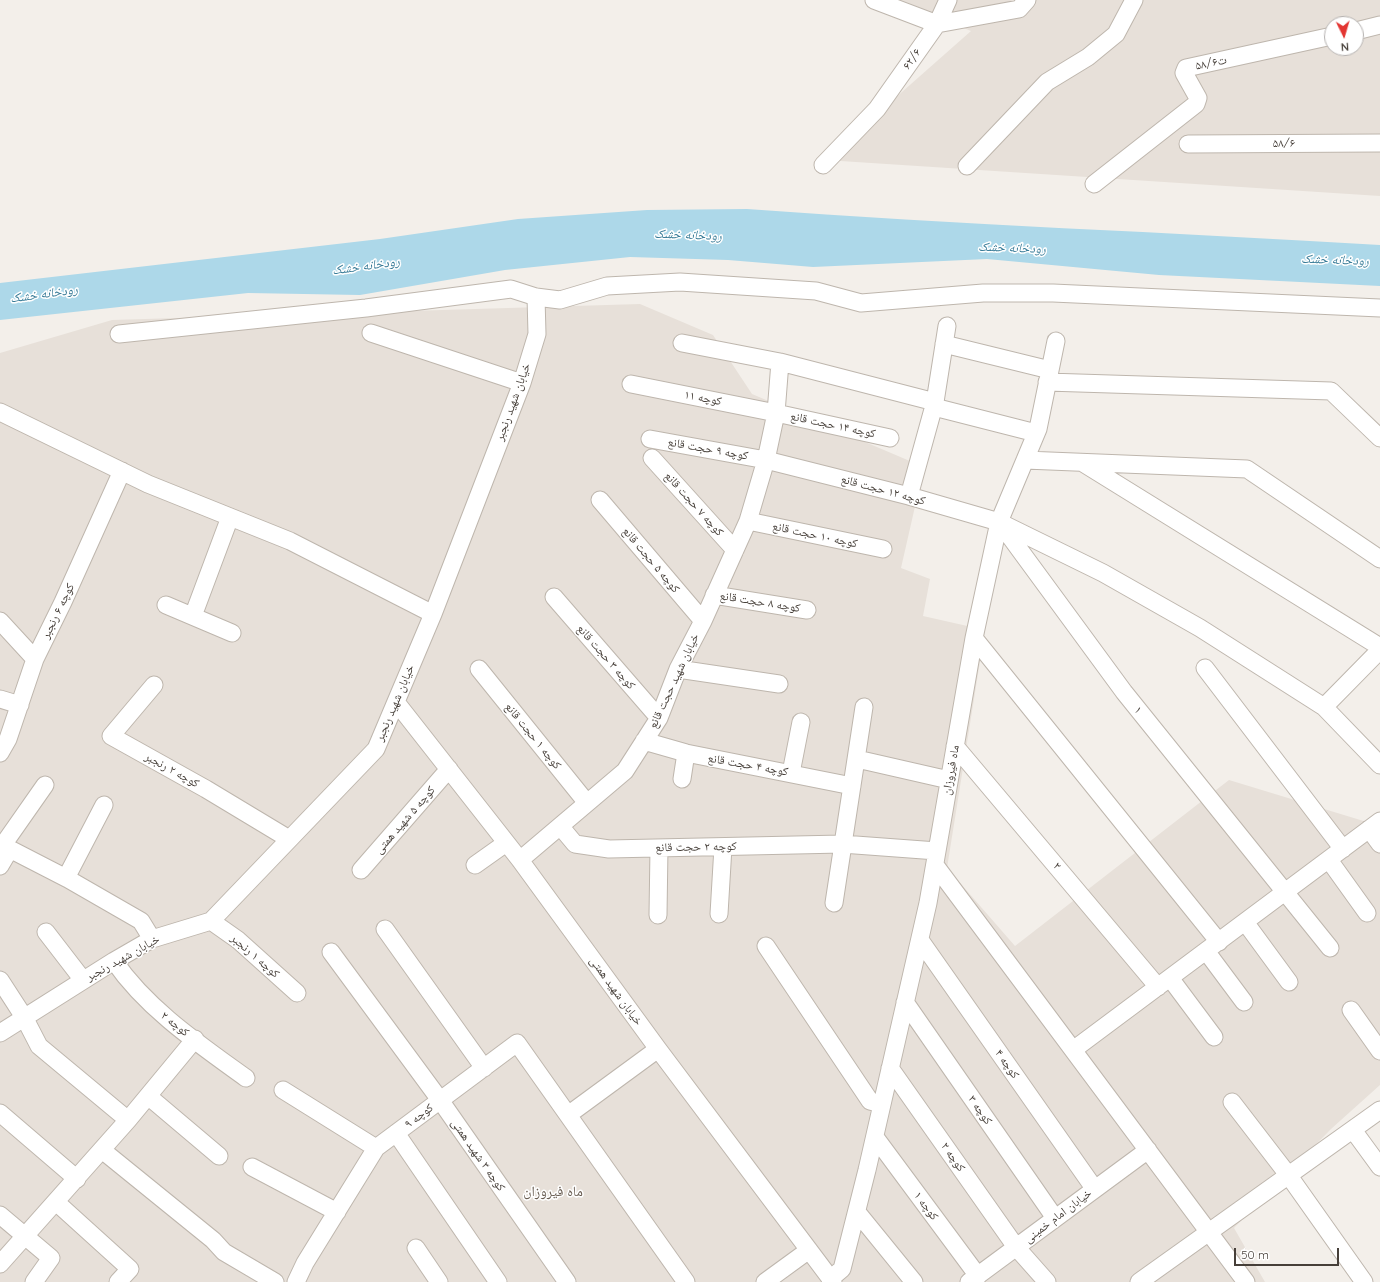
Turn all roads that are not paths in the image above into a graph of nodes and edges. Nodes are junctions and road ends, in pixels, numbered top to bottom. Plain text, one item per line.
1 (874, 0) edge
2 (948, 0) edge
3 (1027, 0) edge
4 (1134, 0) edge
5 (937, 24) junction
6 (1380, 25) edge
7 (1364, 29) edge
8 (1324, 38) edge
9 (1380, 143) edge
10 (1188, 144) dead end
11 (823, 164) dead end
12 (967, 166) dead end
13 (1094, 184) dead end
14 (536, 297) junction
15 (1380, 308) edge
16 (947, 326) dead end
17 (119, 334) dead end
18 (371, 334) dead end
19 (1056, 341) dead end
20 (682, 343) dead end
21 (944, 344) junction
22 (780, 362) junction
23 (1049, 376) junction
24 (522, 383) junction
25 (631, 384) dead end
26 (934, 405) junction
27 (0, 412) edge
28 (776, 413) junction
29 (1036, 433) junction
30 (890, 438) dead end
31 (1380, 438) edge
32 (650, 439) dead end
33 (652, 458) dead end
34 (766, 460) junction
35 (1025, 460) junction
36 (1081, 462) junction
37 (122, 471) junction
38 (909, 496) junction
39 (600, 500) dead end
40 (230, 517) junction
41 (748, 521) junction
42 (999, 522) junction
43 (883, 548) dead end
44 (735, 550) junction
45 (1380, 559) edge
46 (714, 595) junction
47 (554, 597) dead end
48 (166, 605) dead end
49 (806, 610) dead end
50 (433, 614) junction
51 (193, 616) junction
52 (0, 621) edge
53 (703, 621) junction
54 (232, 632) dead end
55 (0, 636) edge
56 (974, 638) junction
57 (20, 643) junction
58 (1380, 647) edge
59 (1380, 650) edge
60 (35, 659) junction
61 (1206, 668) dead end
62 (479, 669) dead end
63 (678, 669) junction
64 (779, 684) dead end
65 (154, 685) dead end
66 (0, 699) edge
67 (396, 702) junction
68 (20, 705) junction
69 (1324, 707) junction
70 (864, 708) dead end
71 (659, 718) junction
72 (801, 722) dead end
73 (644, 741) junction
74 (955, 746) junction
75 (686, 753) junction
76 (0, 754) edge
77 (857, 759) junction
78 (1380, 765) edge
79 (449, 769) junction
80 (791, 773) junction
81 (682, 779) dead end
82 (950, 780) junction
83 (45, 785) dead end
84 (852, 786) junction
85 (587, 803) junction
86 (104, 805) dead end
87 (1375, 825) edge
88 (560, 826) junction
89 (289, 840) junction
90 (506, 843) junction
91 (842, 844) junction
92 (1380, 844) edge
93 (4, 846) edge
94 (723, 847) junction
95 (659, 848) junction
96 (1343, 849) junction
97 (936, 858) junction
98 (520, 860) junction
99 (1328, 860) junction
100 (475, 864) dead end
101 (0, 866) edge
102 (361, 870) dead end
103 (66, 878) junction
104 (1285, 892) junction
105 (834, 903) dead end
106 (719, 914) dead end
107 (1367, 914) dead end
108 (658, 915) dead end
109 (211, 921) junction
110 (1245, 922) junction
111 (385, 929) dead end
112 (46, 932) dead end
113 (152, 939) junction
114 (920, 940) junction
115 (766, 946) dead end
116 (1213, 946) junction
117 (1330, 948) dead end
118 (331, 952) dead end
119 (114, 961) junction
120 (0, 980) edge
121 (83, 980) junction
122 (1164, 982) junction
123 (1289, 982) dead end
124 (297, 993) dead end
125 (905, 1002) junction
126 (1244, 1002) dead end
127 (1351, 1010) dead end
128 (24, 1017) junction
129 (0, 1033) edge
130 (1214, 1037) dead end
131 (195, 1039) junction
132 (658, 1049) junction
133 (1073, 1050) junction
134 (1380, 1051) edge
135 (484, 1068) junction
136 (890, 1068) junction
137 (246, 1078) dead end
138 (283, 1090) dead end
139 (148, 1096) junction
140 (440, 1100) junction
141 (1232, 1102) dead end
142 (882, 1104) junction
143 (1380, 1110) edge
144 (0, 1113) edge
145 (568, 1115) junction
146 (128, 1120) junction
147 (1353, 1130) junction
148 (396, 1133) junction
149 (875, 1137) junction
150 (376, 1148) junction
151 (102, 1150) junction
152 (1148, 1150) junction
153 (219, 1156) dead end
154 (252, 1167) dead end
155 (1380, 1167) edge
156 (1289, 1176) junction
157 (77, 1179) junction
158 (1094, 1188) junction
159 (56, 1202) junction
160 (336, 1212) junction
161 (857, 1212) junction
162 (0, 1215) edge
163 (1055, 1218) junction
164 (1210, 1233) junction
165 (25, 1235) junction
166 (1016, 1247) junction
167 (416, 1248) dead end
168 (809, 1250) junction
169 (0, 1264) edge
170 (974, 1279) edge
171 (832, 1280) edge
172 (34, 1282) edge
173 (118, 1282) edge
174 (275, 1282) edge
175 (296, 1282) edge
176 (439, 1282) edge
177 (498, 1282) edge
178 (567, 1282) edge
179 (686, 1282) edge
180 (765, 1282) edge
181 (914, 1282) edge
182 (1047, 1282) edge
183 (1139, 1282) edge
184 (1246, 1282) edge
185 (1364, 1282) edge

1 - 5 street
2 - 5 street, ۶۲/۶
3 - 5 street
4 - 12 street
5 - 11 street, ۶۲/۶
6 - 7 street
8 - 13 street, ۵۸/۶ت
9 - 10 street, ۵۸/۶
14 - 15 street
14 - 17 street
14 - 24 street, خیابان شهید رنجبر
16 - 21 street
18 - 24 street
19 - 23 street, ماه فیروزان
20 - 22 street
21 - 23 street
21 - 26 street
22 - 26 street
22 - 28 street, خیابان شهید حجت قانع
23 - 29 street, ماه فیروزان
23 - 31 street
24 - 50 street, خیابان شهید رنجبر
25 - 28 street, کوچه ۱۱
26 - 29 street
26 - 38 street
27 - 37 street
28 - 30 street, کوچه ۱۴ حجت قانع
28 - 34 street, خیابان شهید حجت قانع
29 - 35 street, ماه فیروزان
32 - 34 street, کوچه ۹ حجت قانع
33 - 44 street, کوچه ۷ حجت قانع
34 - 38 street, کوچه ۱۲ حجت قانع
34 - 41 street, خیابان شهید حجت قانع
35 - 36 street
35 - 42 street, ماه فیروزان
36 - 45 street
36 - 58 street
37 - 40 street
37 - 60 street, کوچه ۶ رنجبر
38 - 42 street, کوچه ۱۲ حجت قانع
39 - 53 street, کوچه ۵ حجت قانع
40 - 50 street
40 - 51 street
41 - 43 street, کوچه ۱۰ حجت قانع
41 - 44 street, خیابان شهید حجت قانع
42 - 56 street, ماه فیروزان
42 - 69 street, کوچه ۱۲ حجت قانع
42 - 104 street, ۱
44 - 46 street, خیابان شهید حجت قانع
46 - 49 street, کوچه ۸ حجت قانع
46 - 53 street, خیابان شهید حجت قانع
47 - 71 street, کوچه ۳ حجت قانع
48 - 51 street
50 - 67 street, خیابان شهید رنجبر
51 - 54 street
52 - 57 street
53 - 63 street, خیابان شهید حجت قانع
55 - 57 street
56 - 74 street, ماه فیروزان
56 - 116 street
57 - 60 street
59 - 69 street
60 - 68 street, کوچه ۶ رنجبر
61 - 96 street
62 - 85 street, کوچه ۱ حجت قانع
63 - 64 street
63 - 71 street, خیابان شهید حجت قانع
65 - 89 street, کوچه ۲ رنجبر
66 - 68 street
67 - 79 street, خیابان شهید همتی
67 - 89 street, خیابان شهید رنجبر
68 - 76 street, کوچه ۶ رنجبر
69 - 78 street, کوچه ۱۲ حجت قانع
70 - 77 street
71 - 73 street, خیابان شهید حجت قانع
72 - 80 street
73 - 75 street, کوچه ۴ حجت قانع
73 - 85 street, خیابان شهید حجت قانع
74 - 82 street, ماه فیروزان
74 - 122 street, ۲
75 - 80 street, کوچه ۴ حجت قانع
75 - 81 street
77 - 82 street
77 - 84 street
79 - 90 street, خیابان شهید همتی
79 - 102 street, کوچه ۵ شهید همتی
80 - 84 street, کوچه ۴ حجت قانع
82 - 97 street, ماه فیروزان
83 - 93 street
84 - 91 street
85 - 88 street, خیابان شهید حجت قانع
86 - 103 street
87 - 92 street
87 - 96 street
88 - 95 street, کوچه ۲ حجت قانع
88 - 98 street, خیابان شهید حجت قانع
89 - 109 street, خیابان شهید رنجبر
90 - 98 street, خیابان شهید همتی
90 - 100 street
91 - 94 street, کوچه ۲ حجت قانع
91 - 97 street, کوچه ۲ حجت قانع
91 - 105 street
93 - 101 street
93 - 103 street
94 - 95 street, کوچه ۲ حجت قانع
94 - 106 street
95 - 108 street
96 - 99 street
97 - 114 street, ماه فیروزان
97 - 133 street
98 - 132 street, خیابان شهید همتی
99 - 104 street
99 - 107 street
103 - 113 street
104 - 110 street
104 - 117 street, ۱
109 - 113 street, خیابان شهید رنجبر
109 - 124 street, کوچه ۱ رنجبر
110 - 116 street
110 - 123 street
111 - 135 street
112 - 121 street
113 - 119 street, خیابان شهید رنجبر
114 - 125 street, ماه فیروزان
114 - 158 street, کوچه ۴
115 - 142 street
116 - 122 street
116 - 126 street
118 - 140 street, کوچه ۳ شهید همتی
119 - 121 street, خیابان شهید رنجبر
119 - 131 street, کوچه ۲
120 - 128 street
121 - 128 street, خیابان شهید رنجبر
122 - 130 street, ۲
122 - 133 street
125 - 136 street, ماه فیروزان
125 - 163 street, کوچه ۳
127 - 134 street
128 - 129 street, خیابان شهید رنجبر
128 - 146 street
131 - 137 street, کوچه ۲
131 - 139 street
132 - 145 street
132 - 168 street, خیابان شهید همتی
133 - 152 street
135 - 140 street, کوچه ۹
135 - 145 street, کوچه ۹
136 - 142 street, ماه فیروزان
136 - 166 street, کوچه ۲
138 - 150 street
139 - 146 street
139 - 153 street
140 - 148 street, کوچه ۹
140 - 178 street, کوچه ۳ شهید همتی
141 - 156 street
142 - 149 street, ماه فیروزان
143 - 147 street
144 - 157 street
145 - 179 street, کوچه ۹
146 - 151 street
147 - 155 street
147 - 156 street
148 - 150 street, کوچه ۹
148 - 177 street
149 - 161 street, ماه فیروزان
149 - 170 street, کوچه ۱
150 - 160 street, کوچه ۹
151 - 157 street
151 - 174 street
152 - 158 street, خیابان امام خمینی
152 - 164 street
154 - 160 street
156 - 164 street
156 - 185 street
157 - 159 street
158 - 163 street, خیابان امام خمینی
159 - 165 street
159 - 173 street
160 - 175 street, کوچه ۹
161 - 171 street, ماه فیروزان
161 - 181 street
162 - 165 street
163 - 166 street, خیابان امام خمینی
164 - 183 street
164 - 184 street
165 - 169 street
165 - 172 street
166 - 170 street, خیابان امام خمینی
166 - 182 street, کوچه ۲
167 - 176 street
168 - 171 street, خیابان شهید همتی
168 - 180 street

